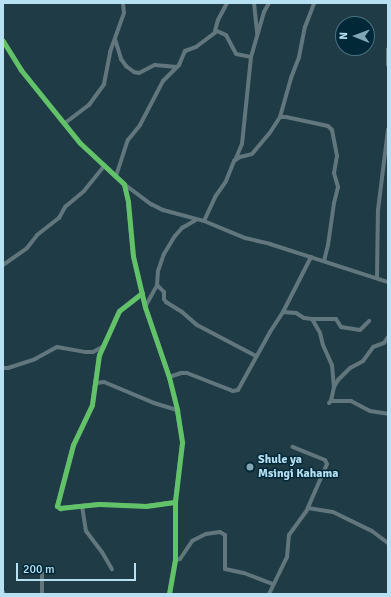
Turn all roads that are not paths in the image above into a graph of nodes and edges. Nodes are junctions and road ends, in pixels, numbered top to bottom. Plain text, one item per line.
1 (123, 3) edge
2 (227, 3) edge
3 (254, 3) edge
4 (269, 3) edge
5 (314, 3) edge
6 (215, 31) junction
7 (114, 38) junction
8 (257, 38) junction
9 (3, 41) edge
10 (388, 49) edge
11 (251, 57) junction
12 (388, 65) edge
13 (178, 67) junction
14 (280, 117) junction
15 (65, 123) junction
16 (388, 130) edge
17 (236, 158) junction
18 (105, 165) junction
19 (116, 176) junction
20 (124, 184) junction
21 (196, 220) junction
22 (204, 221) junction
23 (311, 258) junction
24 (324, 261) junction
25 (3, 265) edge
26 (377, 278) junction
27 (388, 282) edge
28 (156, 285) junction
29 (142, 293) junction
30 (145, 307) junction
31 (284, 312) junction
32 (312, 319) junction
33 (369, 321) dead end
34 (388, 337) edge
35 (386, 343) edge
36 (102, 347) junction
37 (256, 356) junction
38 (3, 368) edge
39 (169, 377) junction
40 (96, 383) junction
41 (334, 387) junction
42 (177, 410) junction
43 (388, 414) edge
44 (292, 447) dead end
45 (175, 502) junction
46 (82, 506) junction
47 (308, 508) junction
48 (388, 543) edge
49 (175, 560) junction
50 (112, 569) dead end
51 (42, 573) dead end
52 (273, 584) junction
53 (42, 594) edge
54 (169, 594) edge
55 (268, 594) edge

1 - 7 street
2 - 6 street
3 - 8 street
4 - 8 street
5 - 14 street
6 - 11 street
6 - 13 street
7 - 13 street
7 - 15 street
8 - 11 street
9 - 15 street
10 - 12 street
11 - 17 street
13 - 19 street
14 - 17 street
14 - 24 street
15 - 18 street
16 - 26 street
17 - 22 street
18 - 19 street
18 - 25 street
19 - 20 street
20 - 21 street
20 - 29 street
21 - 22 street
21 - 28 street
22 - 23 street
23 - 24 street
23 - 31 street
24 - 26 street
26 - 27 street
28 - 30 street
28 - 37 street
29 - 30 street
29 - 36 street
30 - 39 street
31 - 32 street
31 - 37 street
32 - 33 street
32 - 41 street
34 - 35 street
35 - 41 street
36 - 38 street
36 - 40 street
37 - 39 street
39 - 42 street
40 - 42 street
40 - 46 street
41 - 43 street
42 - 45 street
44 - 47 street
45 - 46 street
45 - 49 street
46 - 50 street
47 - 48 street
47 - 52 street
49 - 52 street
49 - 54 street
51 - 53 street
52 - 55 street

